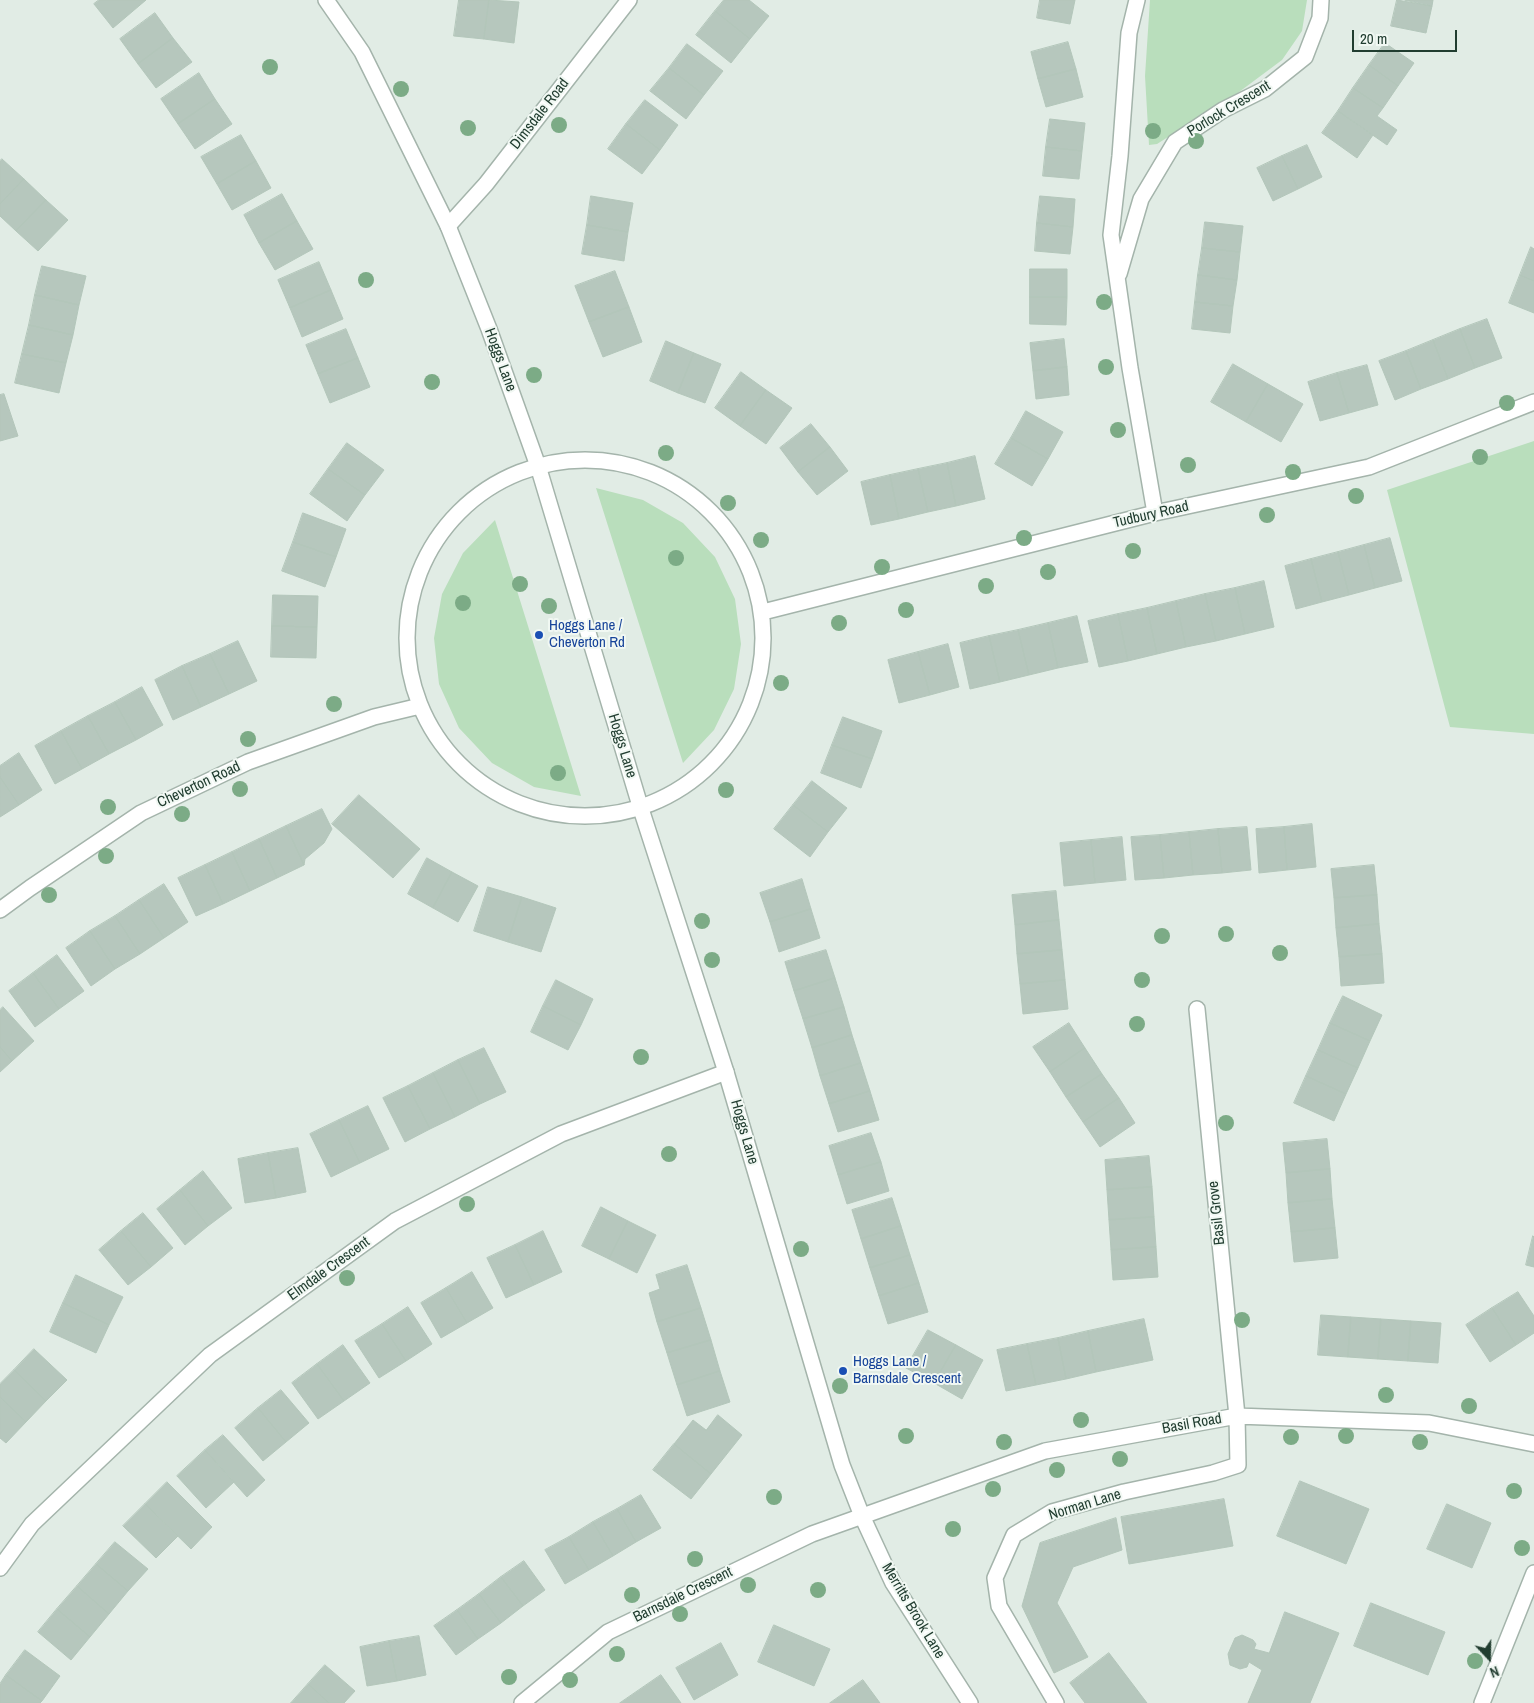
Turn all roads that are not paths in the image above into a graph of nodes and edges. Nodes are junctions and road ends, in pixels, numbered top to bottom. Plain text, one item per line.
1 (326, 0) edge
2 (629, 0) edge
3 (1137, 0) edge
4 (1321, 0) edge
5 (448, 226) junction
6 (1118, 278) junction
7 (1534, 402) edge
8 (538, 466) junction
9 (1155, 513) junction
10 (763, 612) junction
11 (420, 706) junction
12 (641, 809) junction
13 (0, 910) edge
14 (1197, 1009) dead end
15 (726, 1072) junction
16 (1237, 1416) junction
17 (1534, 1444) edge
18 (862, 1516) junction
19 (0, 1568) edge
20 (1534, 1573) edge
21 (522, 1703) edge
22 (970, 1703) edge
23 (1056, 1703) edge
24 (1482, 1703) edge

1 - 5 street, Hoggs Lane
2 - 5 street, Dimsdale Road
3 - 6 street, Porlock Crescent
4 - 6 street, Porlock Crescent
5 - 8 street, Hoggs Lane
6 - 9 street, Porlock Crescent
7 - 9 street, Tudbury Road
8 - 10 street
8 - 11 street
8 - 12 street, Hoggs Lane
9 - 10 street, Tudbury Road
10 - 12 street
11 - 12 street
11 - 13 street, Cheverton Road
12 - 15 street, Hoggs Lane
14 - 16 street, Basil Grove
15 - 18 street, Hoggs Lane
15 - 19 street, Elmdale Crescent
16 - 17 street, Basil Road
16 - 18 street, Basil Road
16 - 23 street, Norman Lane
18 - 21 street, Barnsdale Crescent
18 - 22 street, Merritts Brook Lane
20 - 24 street

